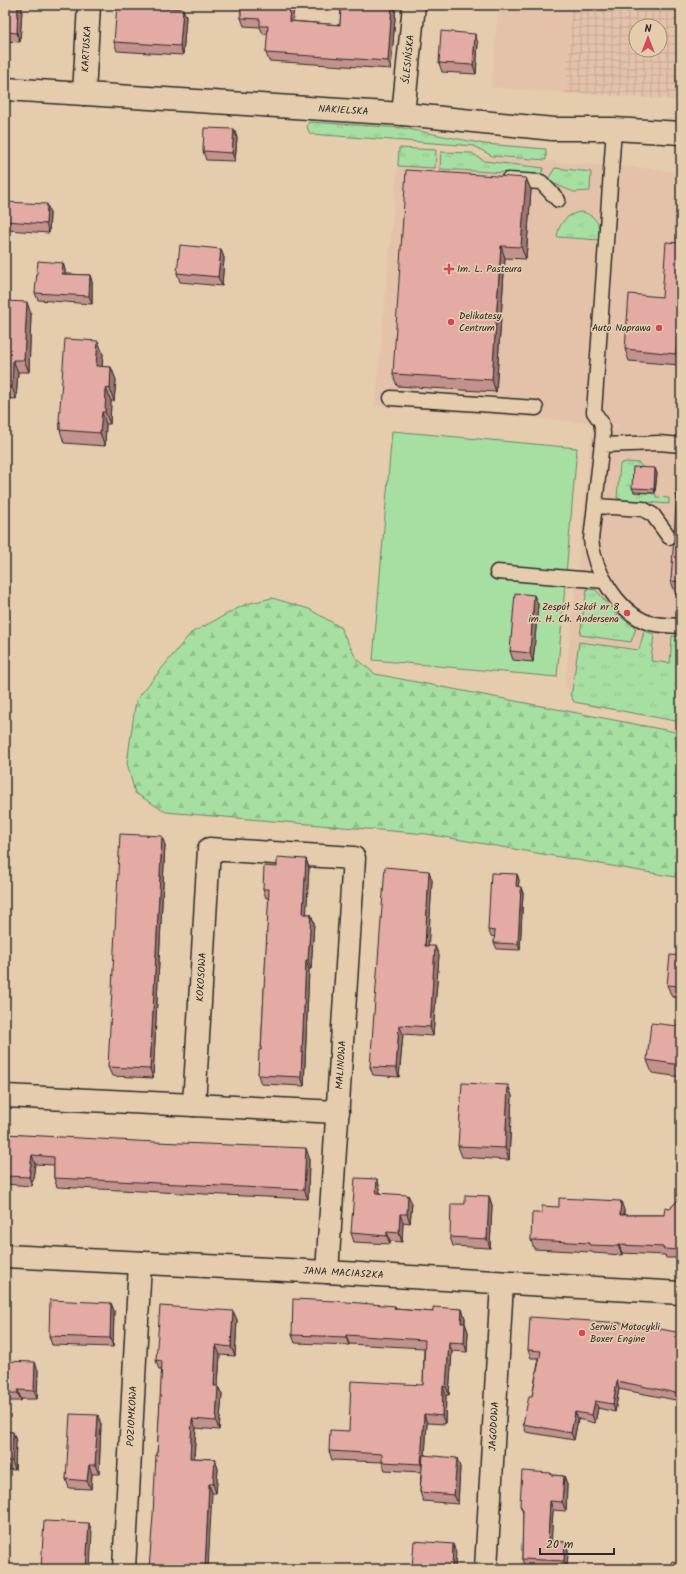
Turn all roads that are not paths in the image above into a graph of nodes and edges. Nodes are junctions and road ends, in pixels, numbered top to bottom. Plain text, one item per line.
1 (89, 5) edge
2 (414, 5) edge
3 (5, 89) edge
4 (84, 94) junction
5 (403, 114) junction
6 (614, 129) junction
7 (681, 133) edge
8 (496, 179) edge
9 (558, 200) dead end
10 (391, 398) dead end
11 (536, 408) dead end
12 (681, 444) edge
13 (602, 445) junction
14 (595, 506) junction
15 (669, 537) dead end
16 (497, 572) dead end
17 (605, 581) junction
18 (681, 626) edge
19 (209, 849) joint
20 (5, 1096) edge
21 (194, 1104) junction
22 (338, 1112) junction
23 (5, 1256) edge
24 (140, 1263) junction
25 (327, 1272) junction
26 (502, 1283) junction
27 (681, 1293) edge
28 (124, 1569) edge
29 (486, 1569) edge

1 - 4 street, KARTUSKA
2 - 5 street, ŚLESIŃSKA
3 - 4 street, NAKIELSKA
4 - 5 street, NAKIELSKA
5 - 6 street, NAKIELSKA
6 - 7 street, NAKIELSKA
6 - 13 lane
8 - 9 lane
10 - 11 lane
12 - 13 lane
13 - 14 lane
14 - 15 lane
14 - 17 lane
16 - 17 lane
17 - 18 lane
19 - 21 street, KOKOSOWA
19 - 22 street, MALINOWA
20 - 21 street
21 - 22 street
22 - 25 street, MALINOWA
23 - 24 street, JANA MACIASZKA
24 - 25 street, JANA MACIASZKA
24 - 28 street, POZIOMKOWA
25 - 26 street, JANA MACIASZKA
26 - 27 street, JANA MACIASZKA
26 - 29 street, JAGODOWA

